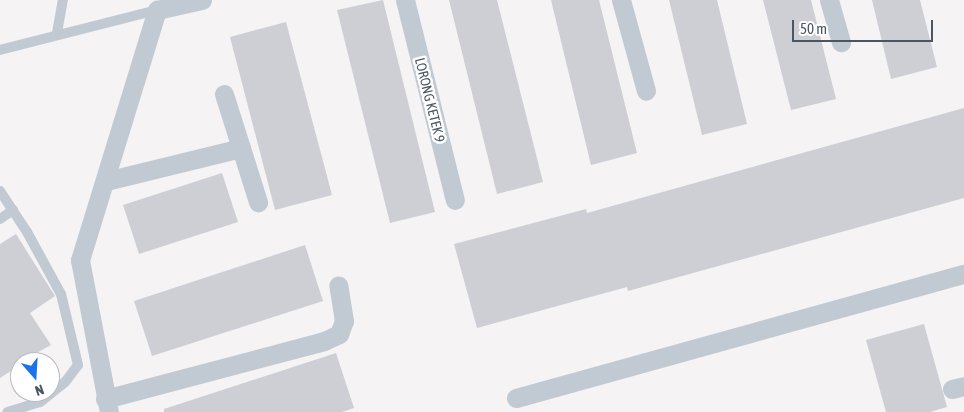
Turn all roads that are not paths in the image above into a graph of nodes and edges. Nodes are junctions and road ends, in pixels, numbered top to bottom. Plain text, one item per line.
1 (63, 0) edge
2 (202, 0) edge
3 (405, 0) edge
4 (621, 0) edge
5 (829, 0) edge
6 (157, 10) junction
7 (57, 33) junction
8 (841, 42) dead end
9 (0, 50) edge
10 (646, 91) dead end
11 (224, 94) dead end
12 (241, 148) junction
13 (106, 181) junction
14 (0, 191) edge
15 (455, 200) dead end
16 (258, 202) dead end
17 (13, 210) junction
18 (0, 219) edge
19 (964, 274) edge
20 (338, 285) dead end
21 (516, 398) dead end
22 (107, 406) edge
23 (8, 412) edge

1 - 7 lane
2 - 6 street
3 - 15 street, LORONG KETEK 9
4 - 10 street
5 - 8 street
6 - 7 lane
6 - 13 street
7 - 9 lane
11 - 12 street
12 - 13 street
12 - 16 street
13 - 22 street
14 - 17 lane
17 - 18 lane
17 - 23 lane
19 - 21 street
20 - 22 street

